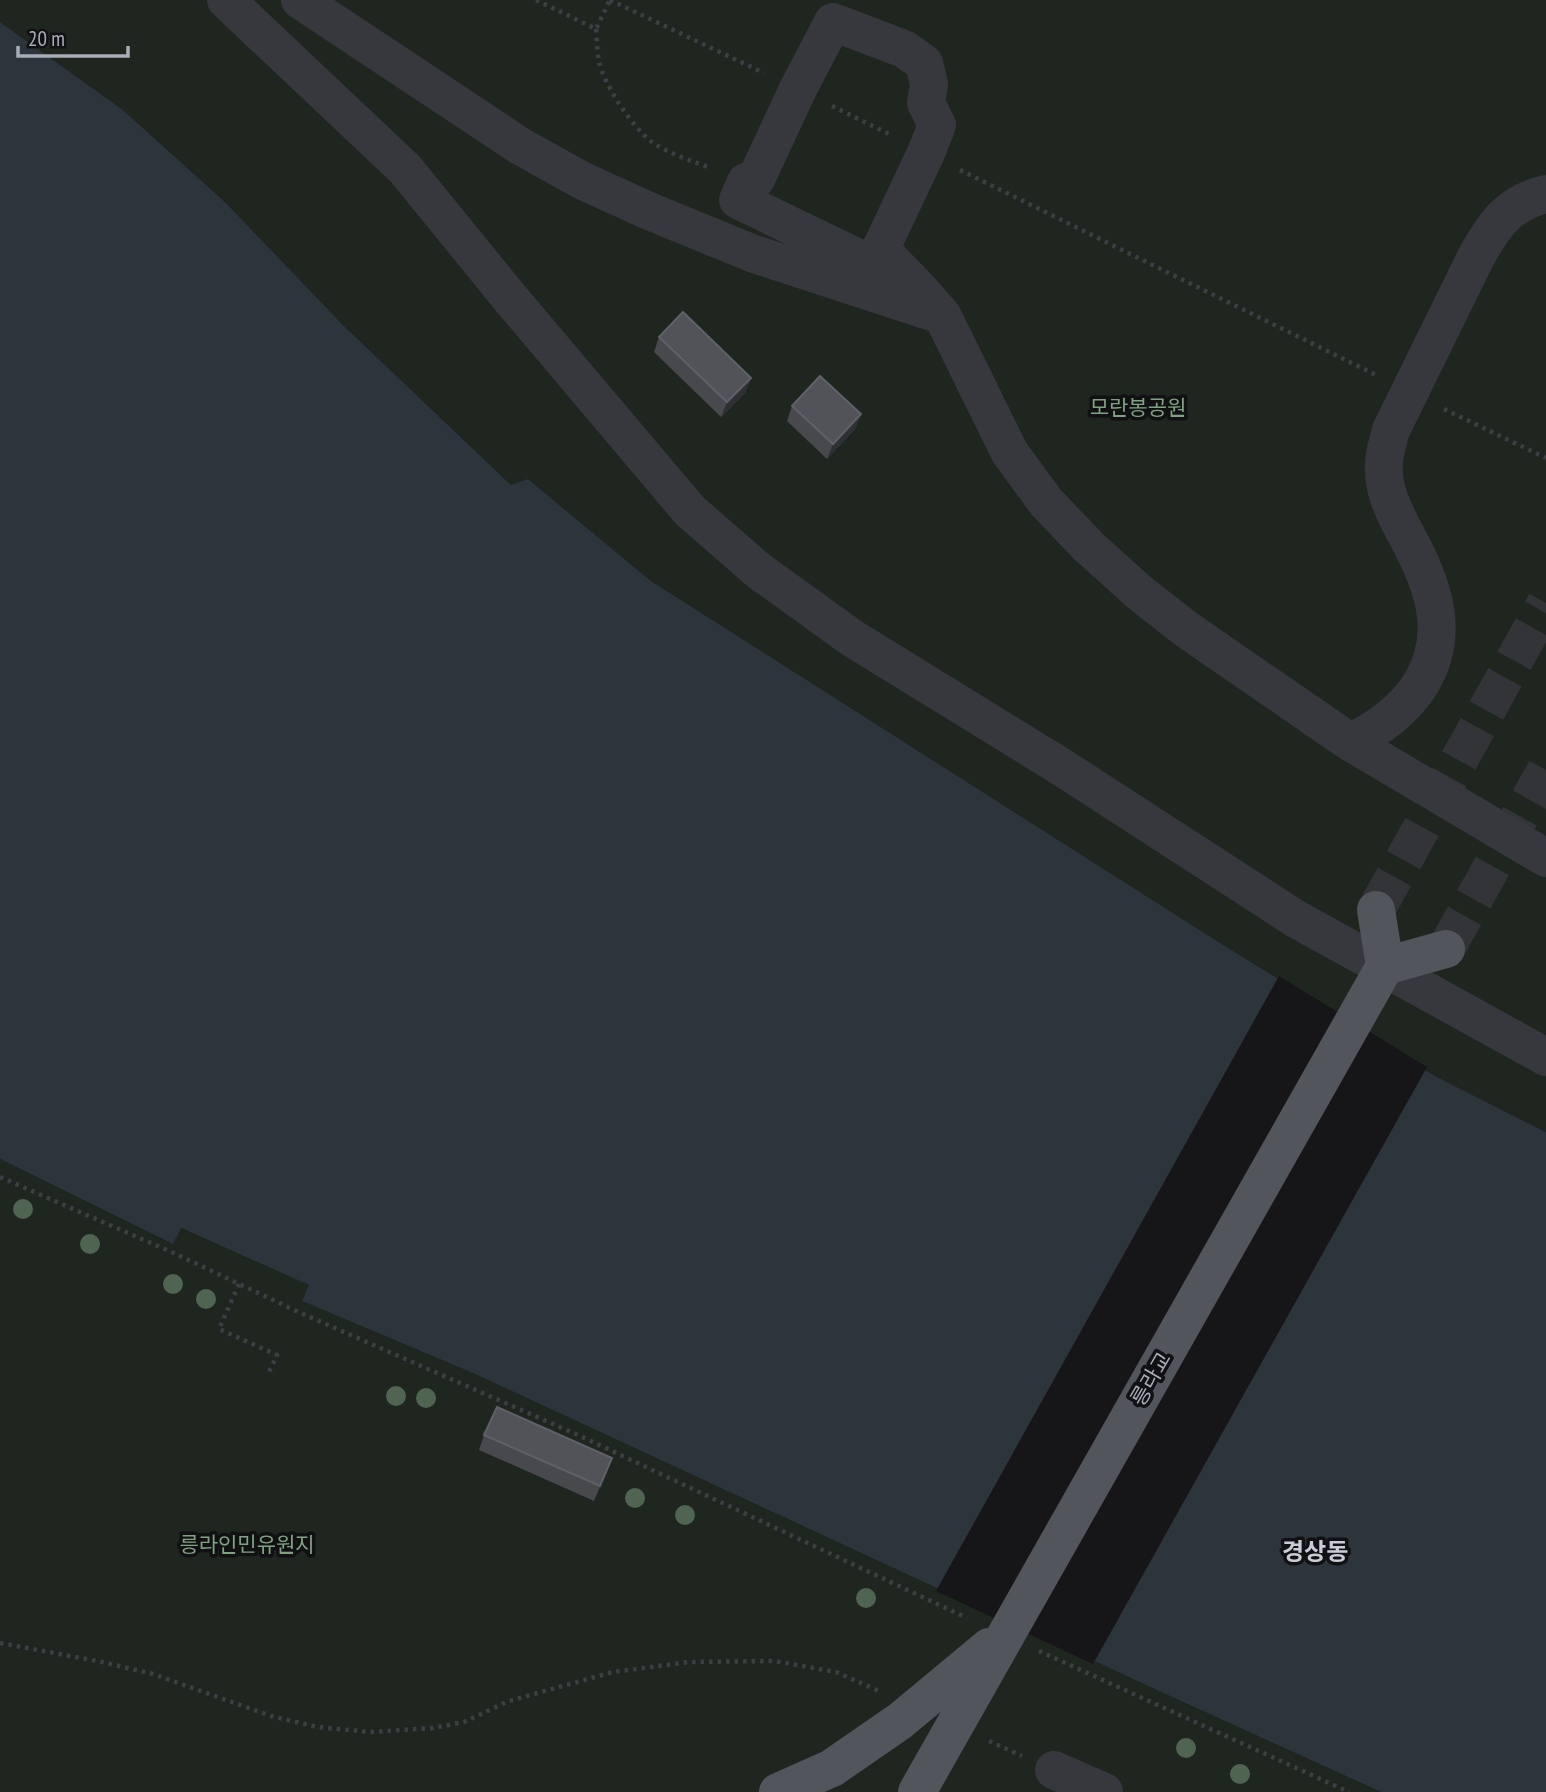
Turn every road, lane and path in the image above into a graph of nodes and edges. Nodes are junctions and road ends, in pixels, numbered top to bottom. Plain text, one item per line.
1 (226, 0) edge
2 (300, 0) edge
3 (536, 0) edge
4 (610, 0) edge
5 (596, 29) junction
6 (926, 153) junction
7 (746, 182) junction
8 (1546, 194) edge
9 (880, 250) junction
10 (942, 315) junction
11 (1388, 380) dead end
12 (1444, 409) dead end
13 (1546, 458) edge
14 (1350, 742) junction
15 (1546, 858) edge
16 (1376, 910) tunnel mouth
17 (1446, 949) dead end
18 (1385, 966) junction
19 (1546, 1056) edge
20 (0, 1177) edge
21 (239, 1284) junction
22 (267, 1376) dead end
23 (1007, 1635) junction
24 (0, 1643) edge
25 (884, 1694) dead end
26 (981, 1738) dead end
27 (1054, 1770) joint
28 (778, 1792) edge
29 (917, 1792) edge
30 (1104, 1792) edge
31 (1349, 1792) edge

1 - 19 street
2 - 10 street
3 - 5 path
4 - 5 path
5 - 7 path
6 - 7 street
6 - 9 street
6 - 11 path
7 - 9 street
8 - 14 street
9 - 10 street
10 - 14 street
12 - 13 path
14 - 15 street
16 - 18 main road
17 - 18 main road
18 - 23 main road, 릉라교, bridge
20 - 21 path
21 - 22 path
21 - 23 path
23 - 28 main road, bridge
23 - 29 main road, 릉라교, bridge
23 - 31 path
24 - 25 path
26 - 27 path
27 - 30 street

